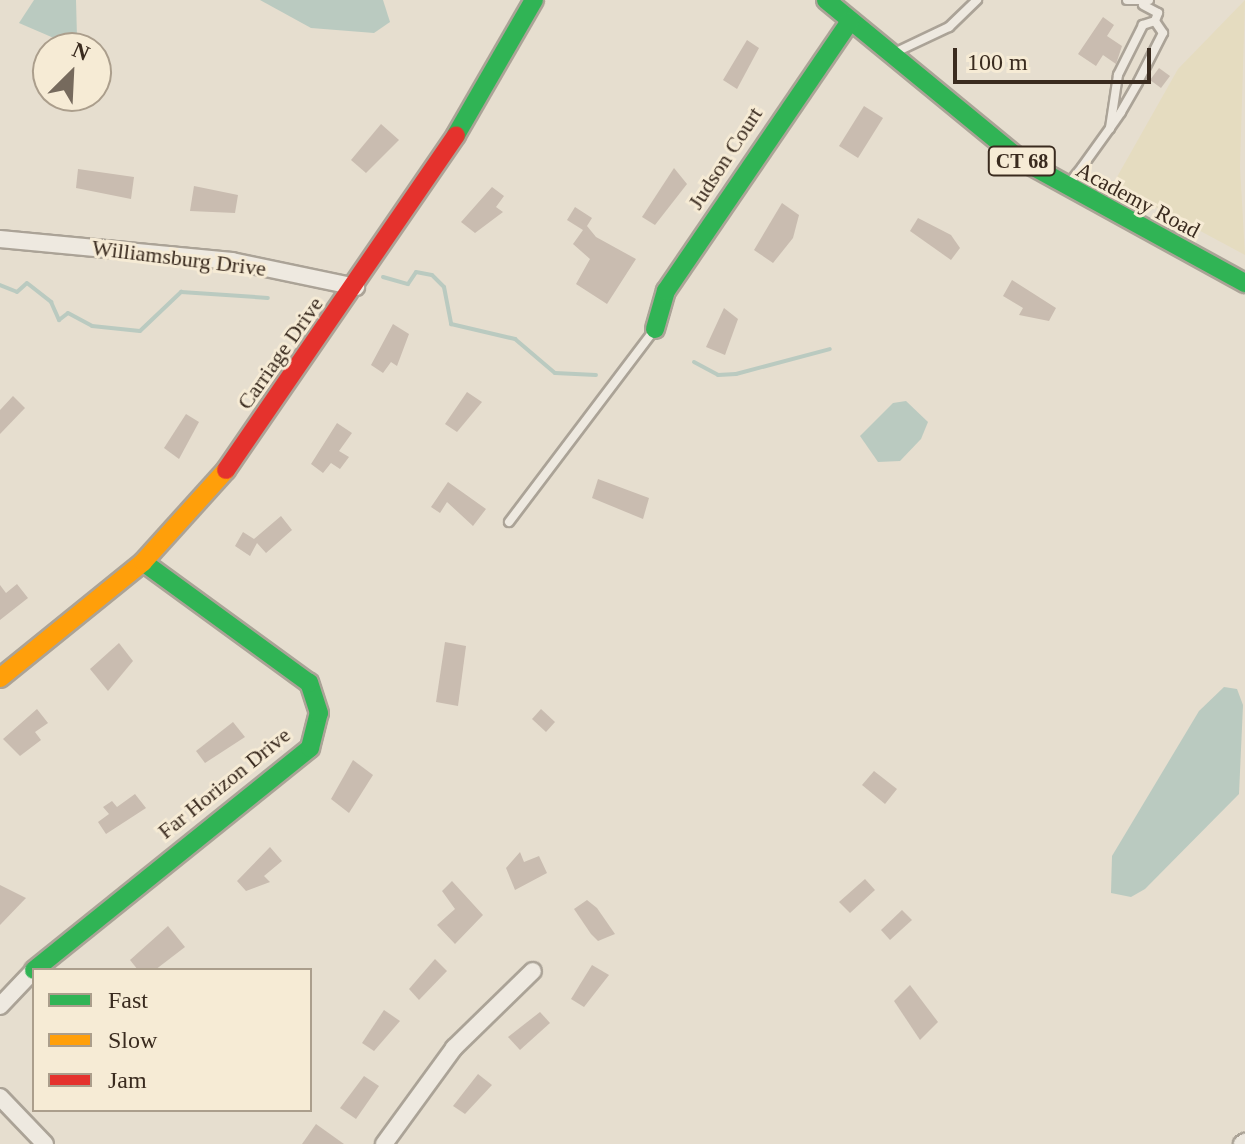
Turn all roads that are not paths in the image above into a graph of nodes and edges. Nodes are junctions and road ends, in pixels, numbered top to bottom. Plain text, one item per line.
1 (534, 0) edge
2 (826, 0) edge
3 (977, 0) edge
4 (1127, 0) edge
5 (1146, 2) edge
6 (850, 21) junction
7 (1155, 21) junction
8 (1128, 55) junction
9 (891, 56) junction
10 (1147, 64) junction
11 (1110, 128) junction
12 (1065, 189) junction
13 (0, 239) edge
14 (1245, 283) edge
15 (356, 287) junction
16 (655, 329) joint
17 (509, 522) dead end
18 (143, 562) junction
19 (0, 678) edge
20 (36, 968) edge
21 (533, 971) dead end
22 (32, 972) edge
23 (0, 1006) edge
24 (0, 1097) edge
25 (45, 1144) edge
26 (384, 1144) edge

1 - 15 street, Carriage Drive
2 - 6 street, Academy Road / CT 68
3 - 9 lane
4 - 5 lane
5 - 7 lane
6 - 9 street, Academy Road / CT 68
6 - 16 street, Judson Court
7 - 8 lane
7 - 10 lane
8 - 10 lane
8 - 11 lane
9 - 12 street, Academy Road / CT 68
10 - 11 lane
11 - 12 lane
12 - 14 street, Academy Road / CT 68
13 - 15 street, Williamsburg Drive
15 - 18 street, Carriage Drive
16 - 17 lane
18 - 19 street, Carriage Drive
18 - 20 street, Far Horizon Drive
21 - 26 street
22 - 23 street, Far Horizon Drive
24 - 25 street

